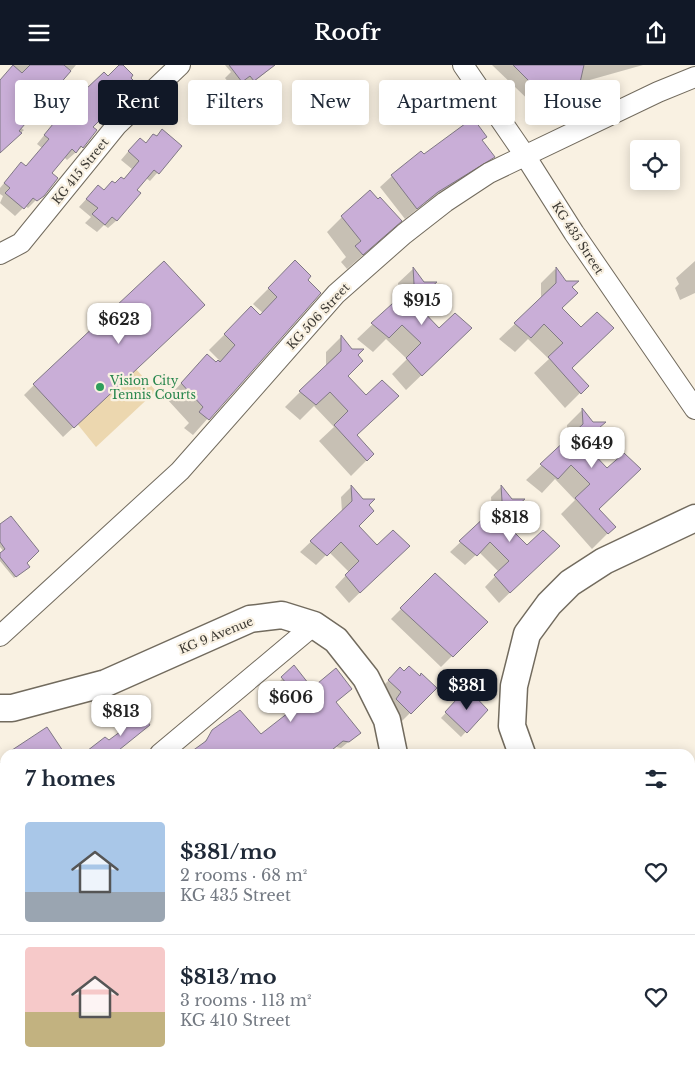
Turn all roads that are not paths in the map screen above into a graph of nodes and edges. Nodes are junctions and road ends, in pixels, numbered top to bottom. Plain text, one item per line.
1 (180, 65) edge
2 (464, 65) edge
3 (695, 77) edge
4 (524, 154) junction
5 (0, 254) edge
6 (695, 409) edge
7 (695, 518) edge
8 (314, 625) junction
9 (1, 633) edge
10 (4, 710) edge
11 (166, 749) edge
12 (393, 749) edge
13 (520, 749) edge

1 - 5 street, KG 415 Street
2 - 4 street, KG 435 Street
3 - 4 street, KG 506 Street
4 - 6 street, KG 435 Street
4 - 9 street, KG 506 Street
7 - 13 main road
8 - 10 main road, KG 9 Avenue
8 - 11 street
8 - 12 main road, KG 9 Avenue

